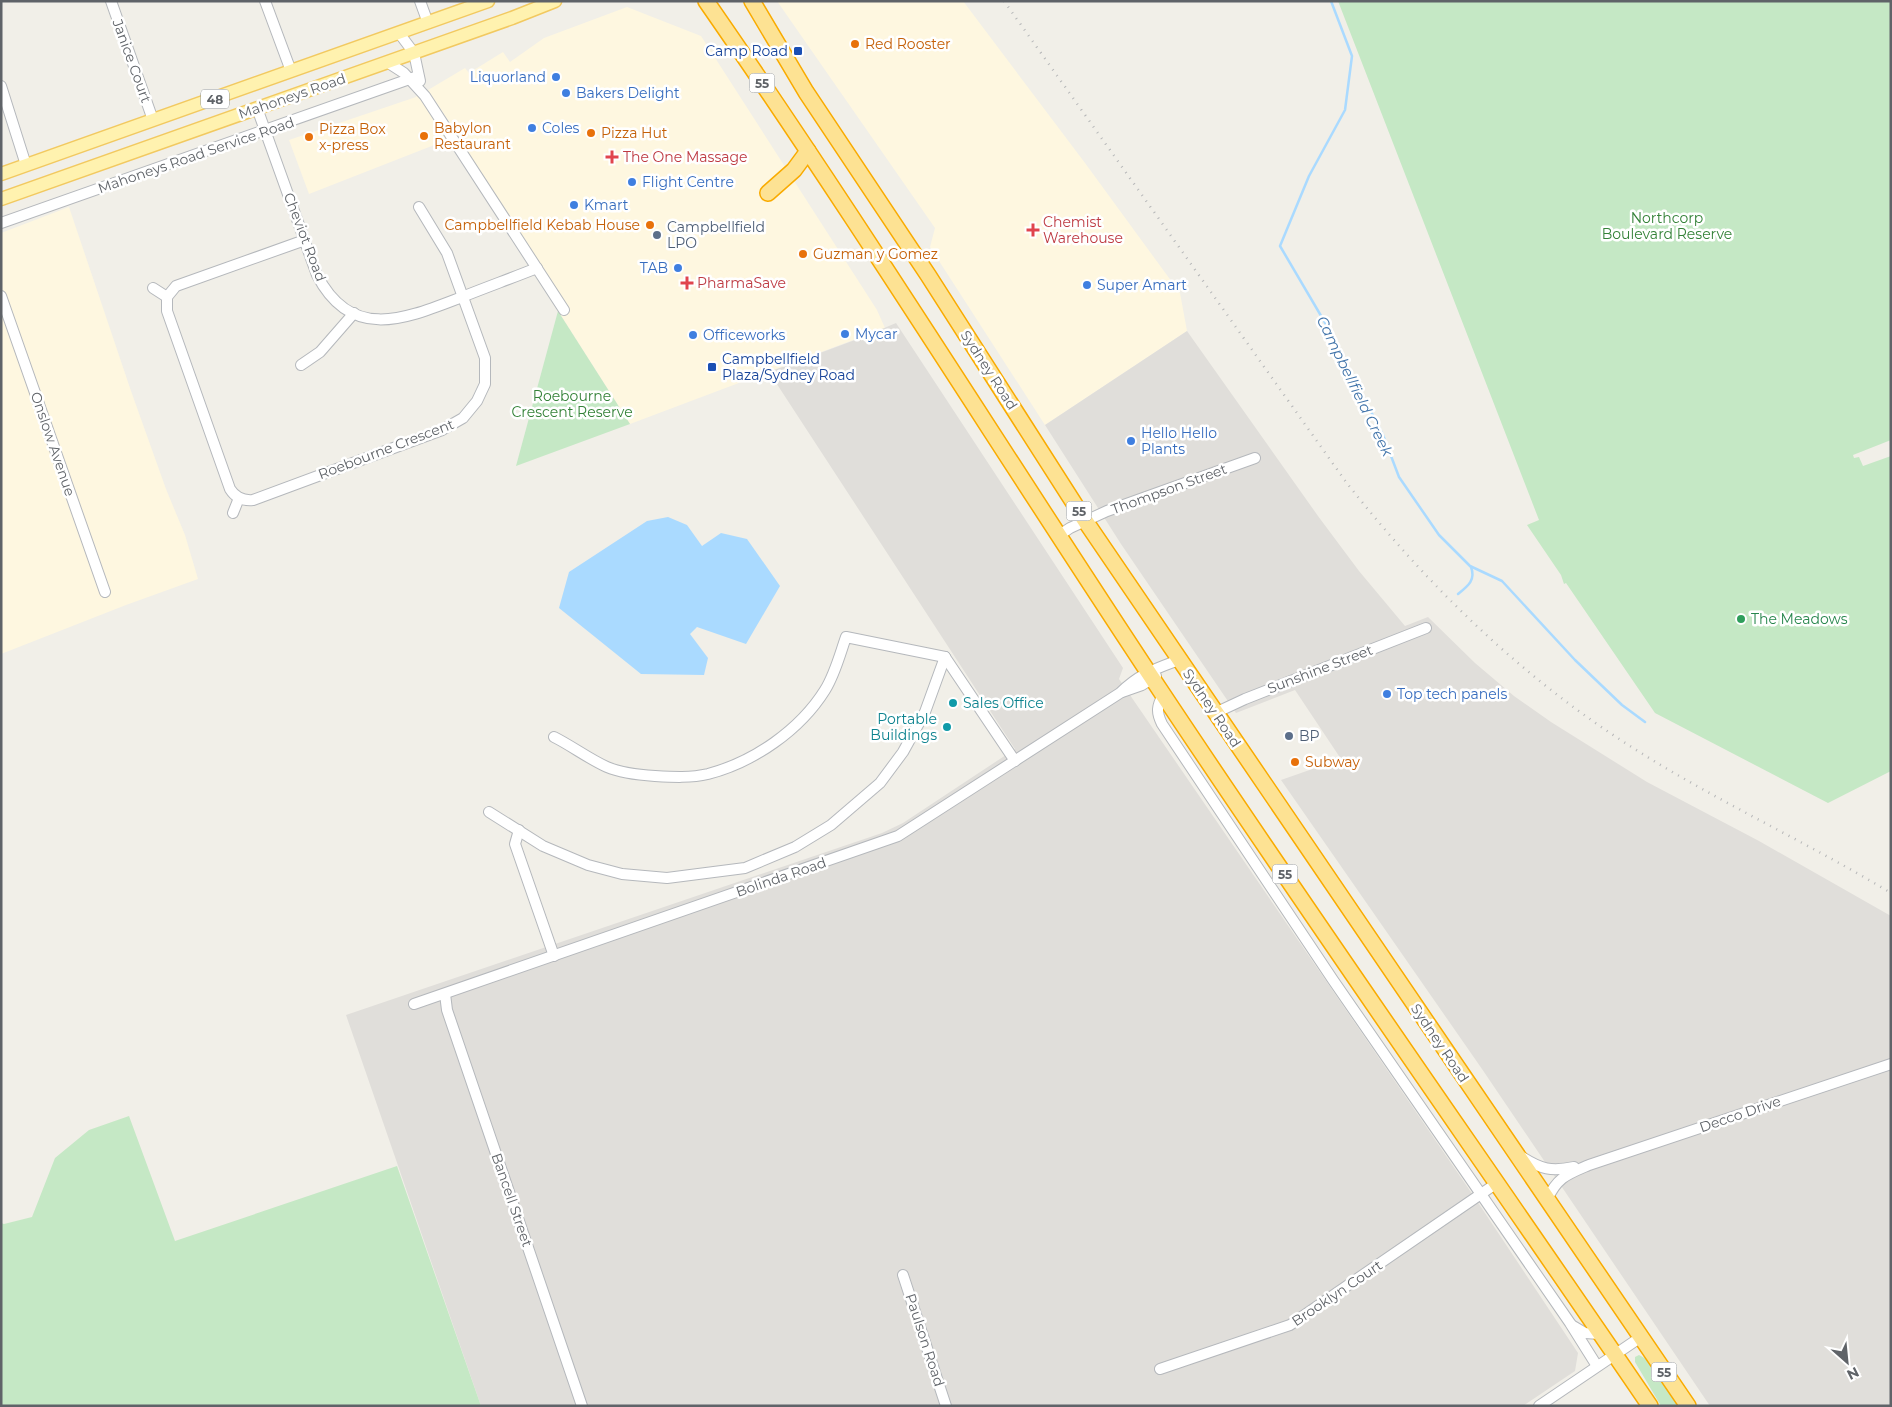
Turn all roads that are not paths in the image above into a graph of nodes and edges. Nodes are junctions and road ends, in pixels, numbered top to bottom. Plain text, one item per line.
1 (111, 1) edge
2 (266, 1) edge
3 (420, 1) edge
4 (488, 1) edge
5 (555, 1) edge
6 (698, 1) edge
7 (706, 1) edge
8 (752, 1) edge
9 (715, 14) junction
10 (428, 23) junction
11 (399, 33) junction
12 (414, 52) junction
13 (387, 62) junction
14 (291, 72) junction
15 (414, 78) junction
16 (1, 86) edge
17 (257, 108) junction
18 (153, 120) junction
19 (266, 130) junction
20 (808, 151) junction
21 (26, 165) junction
22 (1, 174) edge
23 (768, 193) dead end
24 (1, 199) edge
25 (419, 207) dead end
26 (1, 223) edge
27 (305, 240) junction
28 (538, 268) junction
29 (153, 288) dead end
30 (1, 296) edge
31 (167, 296) junction
32 (463, 296) junction
33 (564, 310) dead end
34 (354, 313) junction
35 (301, 366) dead end
36 (1255, 458) dead end
37 (239, 498) junction
38 (233, 514) dead end
39 (1086, 522) junction
40 (1058, 536) junction
41 (105, 592) dead end
42 (1426, 628) dead end
43 (945, 657) junction
44 (1179, 660) junction
45 (1150, 675) junction
46 (1163, 695) junction
47 (1215, 713) junction
48 (554, 737) dead end
49 (1015, 760) junction
50 (490, 812) dead end
51 (519, 830) junction
52 (1329, 939) junction
53 (1313, 949) junction
54 (554, 956) junction
55 (445, 994) junction
56 (414, 1004) dead end
57 (1891, 1064) edge
58 (1516, 1154) junction
59 (1589, 1165) junction
60 (1497, 1183) junction
61 (1481, 1194) junction
62 (1547, 1200) junction
63 (903, 1275) dead end
64 (1570, 1324) junction
65 (1600, 1334) junction
66 (1641, 1337) junction
67 (1614, 1354) junction
68 (1597, 1366) junction
69 (1160, 1370) dead end
70 (582, 1406) edge
71 (946, 1406) edge
72 (1538, 1406) edge
73 (1650, 1406) edge
74 (1688, 1406) edge

1 - 18 street, Janice Court
2 - 14 street
3 - 10 street
4 - 10 main road, Mahoneys Road / 48
5 - 12 main road, Mahoneys Road / 48
6 - 9 highway
7 - 9 highway, 55
8 - 39 highway, Sydney Road / 55
9 - 20 highway, 55
10 - 11 main road, Mahoneys Road / 48
11 - 12 street
11 - 14 main road, Mahoneys Road / 48
12 - 13 main road, Mahoneys Road / 48
12 - 15 street
13 - 15 street
13 - 17 main road, Mahoneys Road / 48
14 - 18 main road, Mahoneys Road / 48
15 - 19 street, Mahoneys Road Service Road
15 - 28 street
16 - 21 street
17 - 19 street, Cheviot Road
17 - 24 main road, Mahoneys Road / 48
18 - 21 main road, Mahoneys Road / 48
19 - 26 street, Mahoneys Road Service Road
19 - 27 street, Cheviot Road
20 - 23 highway
20 - 40 highway, 55
21 - 22 main road, Mahoneys Road / 48
25 - 32 street, Roebourne Crescent
27 - 31 street
27 - 34 street, Cheviot Road
28 - 32 street, Cheviot Road
28 - 33 street
29 - 31 street
30 - 41 street, Onslow Avenue
31 - 37 street
32 - 34 street, Cheviot Road
32 - 37 street, Roebourne Crescent
34 - 35 street
36 - 39 street, Thompson Street
37 - 38 street
39 - 40 street, Thompson Street
39 - 44 highway, Sydney Road / 55
40 - 45 highway, 55
42 - 47 street, Sunshine Street
43 - 48 street
43 - 49 street
43 - 51 street
44 - 45 street, Bolinda Road
44 - 47 highway, Sydney Road / 55
45 - 46 highway, 55
45 - 49 street, Bolinda Road
46 - 52 highway, 55
46 - 53 street
47 - 58 highway, Sydney Road / 55
49 - 54 street, Bolinda Road
50 - 51 street
51 - 54 street
52 - 53 street
52 - 60 highway, 55
53 - 61 street
54 - 55 street, Bolinda Road
55 - 56 street, Bolinda Road
55 - 70 street, Bancell Street
57 - 59 street, Decco Drive
58 - 59 street, Decco Drive
58 - 62 highway, Sydney Road / 55
59 - 62 street, Decco Drive
60 - 61 street, Brooklyn Court
60 - 65 highway, 55
61 - 64 street
61 - 69 street, Brooklyn Court
62 - 66 highway, Sydney Road / 55
63 - 71 street, Paulson Road
64 - 65 street
64 - 68 street
65 - 67 highway, 55
66 - 67 street
66 - 74 highway, Sydney Road / 55
67 - 68 street
67 - 73 highway, 55
68 - 72 street

